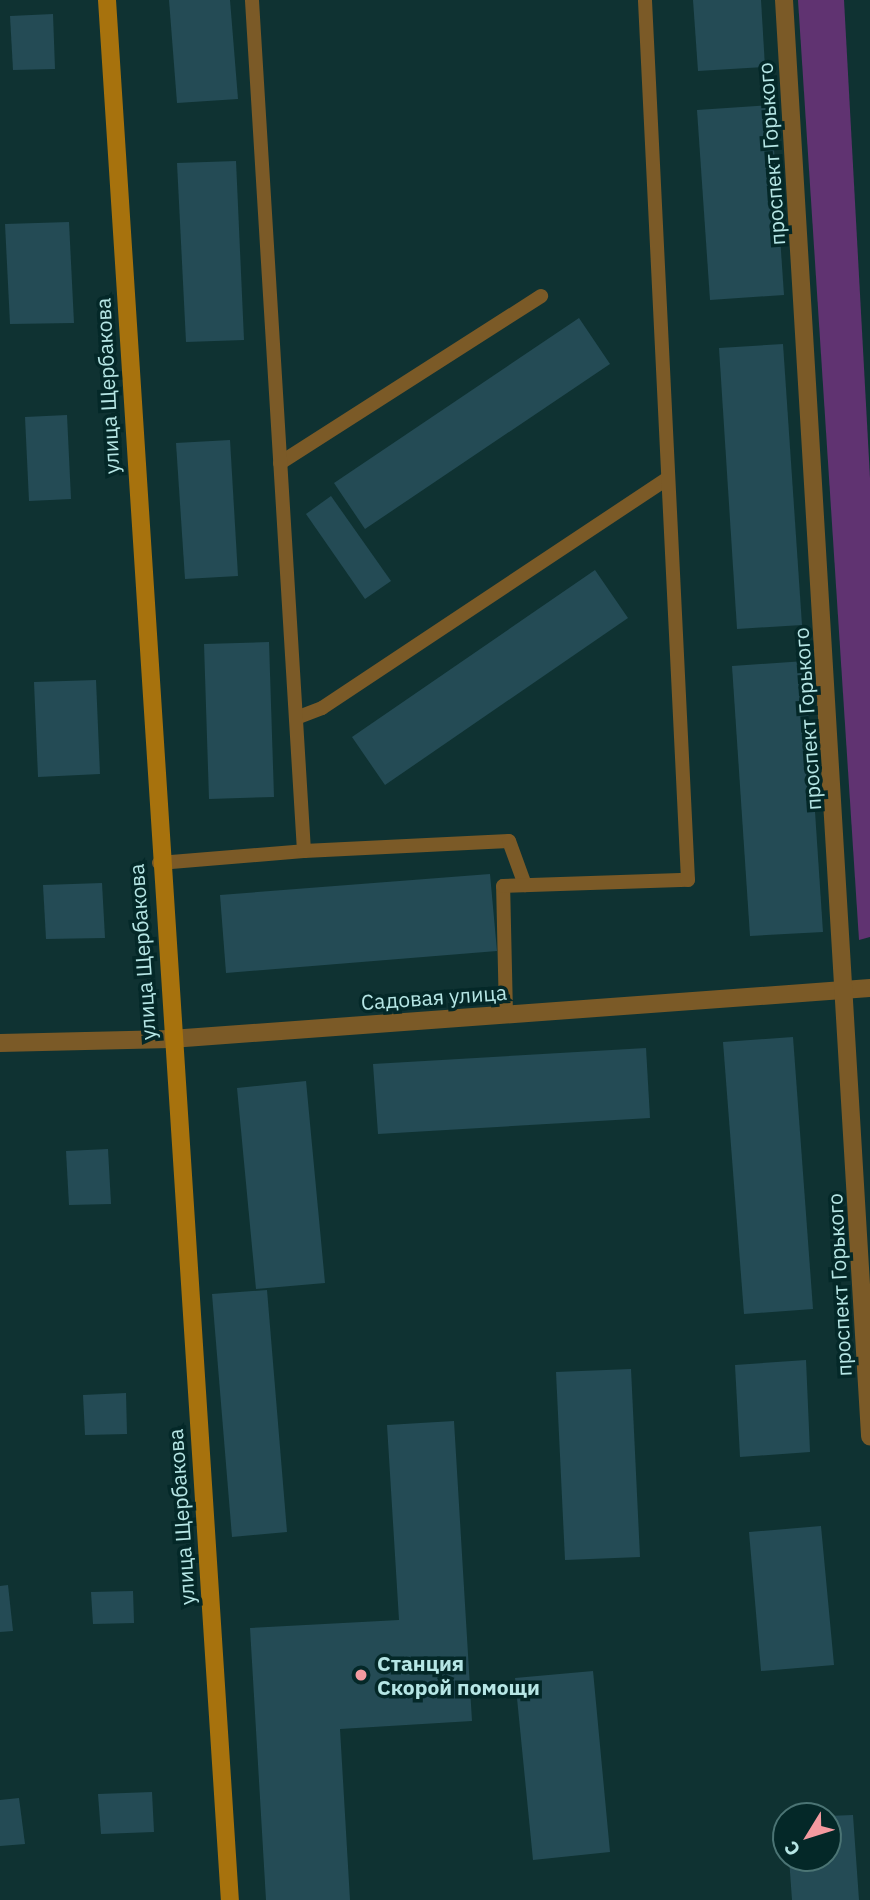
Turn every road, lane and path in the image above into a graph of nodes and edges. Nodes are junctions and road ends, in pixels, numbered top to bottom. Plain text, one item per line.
1 (107, 0) edge
2 (253, 0) edge
3 (645, 0) edge
4 (785, 0) edge
5 (541, 296) dead end
6 (280, 463) junction
7 (668, 478) junction
8 (296, 718) junction
9 (304, 851) junction
10 (159, 863) junction
11 (525, 885) junction
12 (870, 988) edge
13 (846, 990) junction
14 (506, 1014) junction
15 (171, 1039) junction
16 (0, 1043) edge
17 (870, 1436) edge
18 (230, 1900) edge

1 - 10 main road, улица Щербакова
2 - 6 lane
3 - 7 lane
4 - 13 street, проспект Горького
5 - 6 lane
6 - 8 lane
7 - 8 lane
7 - 11 lane
8 - 9 lane
9 - 10 lane
9 - 11 lane
10 - 15 main road, улица Щербакова
11 - 14 lane
12 - 13 street, Садовая улица
13 - 14 street, Садовая улица
13 - 17 street, проспект Горького
14 - 15 street, Садовая улица
15 - 16 street, Садовая улица
15 - 18 main road, улица Щербакова

